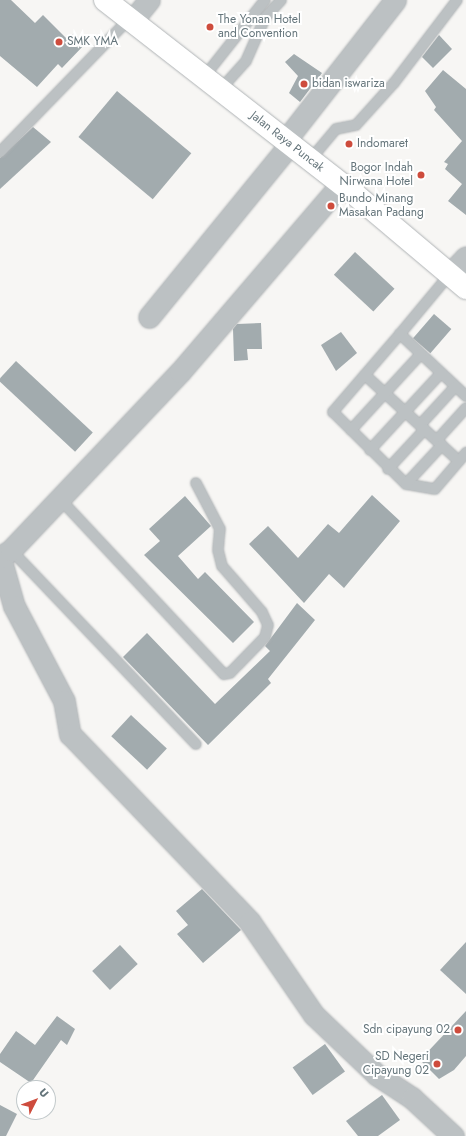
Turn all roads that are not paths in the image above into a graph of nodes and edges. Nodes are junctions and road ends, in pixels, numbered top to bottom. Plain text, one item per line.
1 (105, 0) edge
2 (149, 0) edge
3 (265, 0) edge
4 (281, 0) edge
5 (395, 0) edge
6 (457, 0) edge
7 (130, 20) junction
8 (204, 77) junction
9 (220, 90) junction
10 (288, 142) junction
11 (0, 152) edge
12 (310, 160) junction
13 (341, 184) junction
14 (466, 257) edge
15 (458, 281) edge
16 (149, 317) dead end
17 (400, 334) junction
18 (421, 354) junction
19 (441, 373) junction
20 (365, 375) junction
21 (455, 387) junction
22 (385, 393) junction
23 (466, 396) edge
24 (466, 408) edge
25 (406, 412) junction
26 (422, 427) junction
27 (351, 430) junction
28 (439, 443) junction
29 (370, 450) junction
30 (463, 457) edge
31 (388, 469) junction
32 (196, 483) dead end
33 (406, 484) junction
34 (60, 499) junction
35 (4, 554) edge
36 (196, 744) dead end
37 (453, 1136) edge

1 - 7 highway, Jalan Raya Puncak
2 - 7 street
3 - 8 lane
4 - 9 lane
5 - 10 street
6 - 12 lane
7 - 8 highway, Jalan Raya Puncak
7 - 11 lane
8 - 9 highway, Jalan Raya Puncak
9 - 10 highway, Jalan Raya Puncak
10 - 12 highway, Jalan Raya Puncak
10 - 16 street
12 - 13 highway, Jalan Raya Puncak
13 - 15 highway, Jalan Raya Puncak
13 - 34 street
14 - 15 street
15 - 17 lane
17 - 18 lane
17 - 20 lane
18 - 19 lane
18 - 22 lane
19 - 21 lane
19 - 25 lane
20 - 22 lane
20 - 27 lane
21 - 23 lane
21 - 26 lane
22 - 25 lane
22 - 27 lane
24 - 28 lane
25 - 26 lane
25 - 29 lane
26 - 28 lane
26 - 31 lane
27 - 29 lane
28 - 30 lane
28 - 33 lane
29 - 31 lane
30 - 33 lane
31 - 33 lane
32 - 34 lane
34 - 35 street
35 - 36 lane
35 - 37 street

